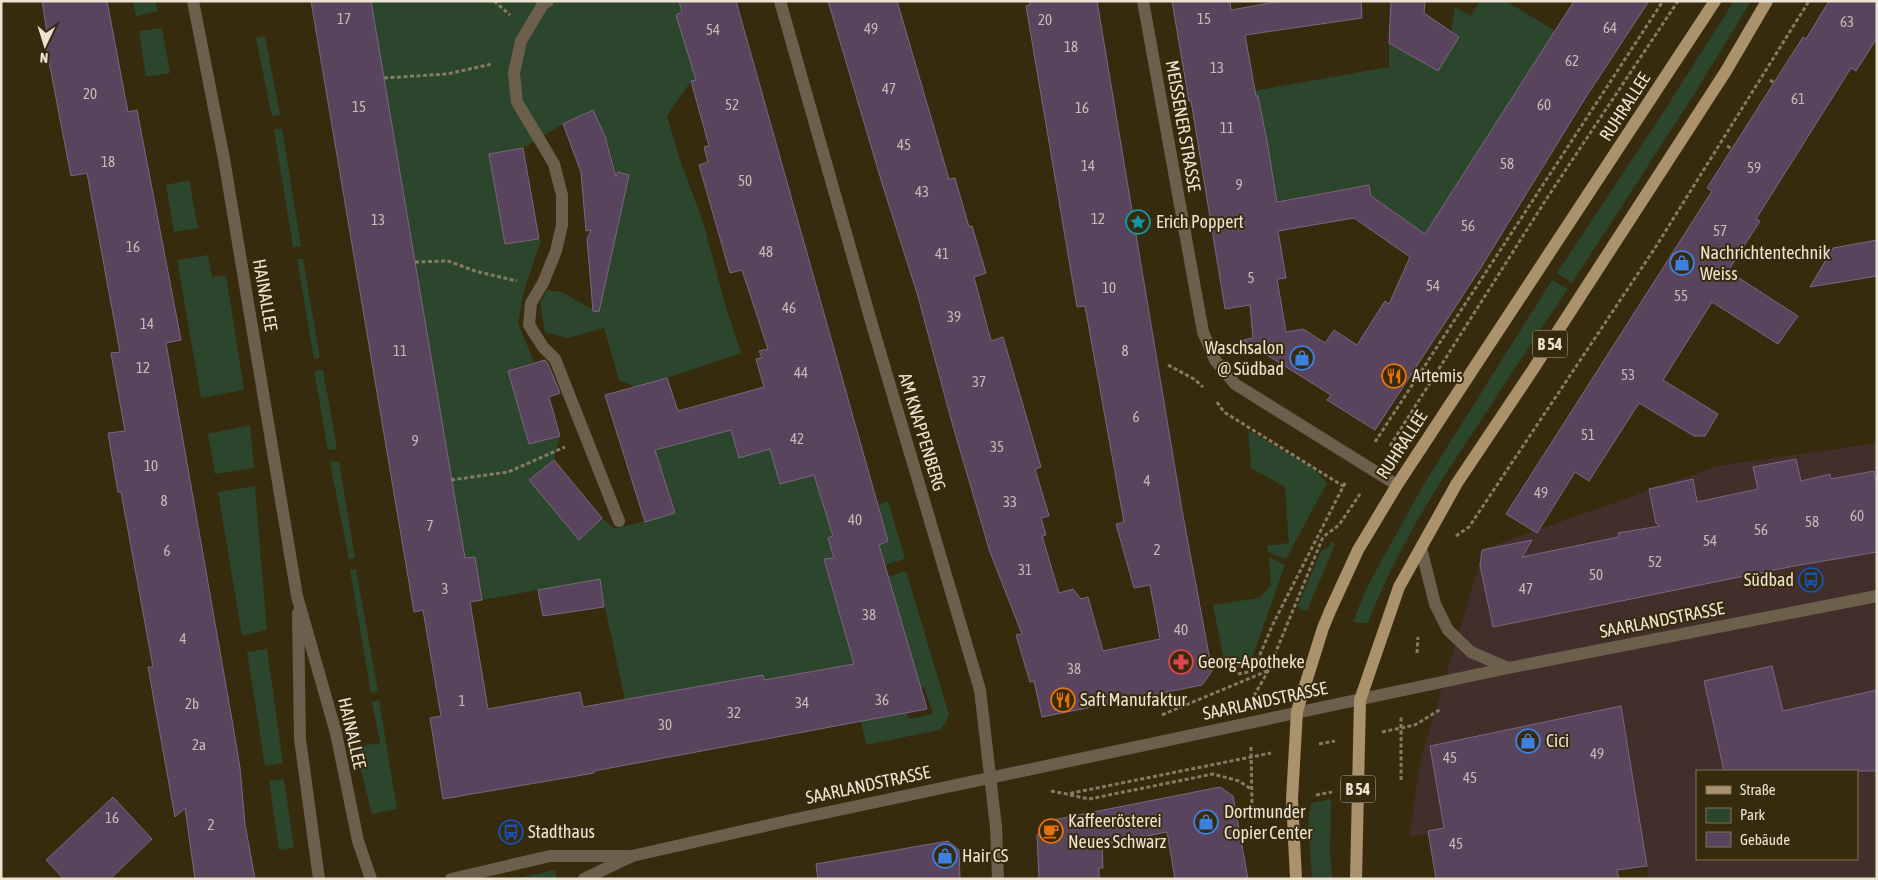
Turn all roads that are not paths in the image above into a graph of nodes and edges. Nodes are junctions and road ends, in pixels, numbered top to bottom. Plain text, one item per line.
1 (193, 1) edge
2 (548, 1) edge
3 (780, 1) edge
4 (1143, 1) edge
5 (1715, 1) edge
6 (1767, 1) edge
7 (1397, 485) junction
8 (619, 521) dead end
9 (1421, 548) junction
10 (298, 596) junction
11 (1877, 596) edge
12 (1508, 668) junction
13 (1360, 700) junction
14 (1297, 711) junction
15 (990, 777) junction
16 (632, 856) junction
17 (319, 879) edge
18 (371, 879) edge
19 (451, 879) edge
20 (584, 879) edge
21 (998, 879) edge
22 (1296, 879) edge
23 (1356, 879) edge

1 - 10 street, HAINALLEE
2 - 8 street
3 - 15 street, AM KNAPPENBERG
4 - 7 street, MEISSENER STRASSE
5 - 7 main road, RUHRALLEE
6 - 9 main road, B 54
7 - 14 main road, RUHRALLEE
9 - 12 street
9 - 13 main road, B 54
10 - 17 street, HAINALLEE
10 - 18 street, HAINALLEE
11 - 12 street, SAARLANDSTRASSE
12 - 13 street, SAARLANDSTRASSE
13 - 14 street, SAARLANDSTRASSE
13 - 23 main road, B 54
14 - 15 street, SAARLANDSTRASSE
14 - 22 main road, RUHRALLEE
15 - 16 street, SAARLANDSTRASSE
15 - 21 street, AM KNAPPENBERG
16 - 19 street, SAARLANDSTRASSE
16 - 20 street, SAARLANDSTRASSE

